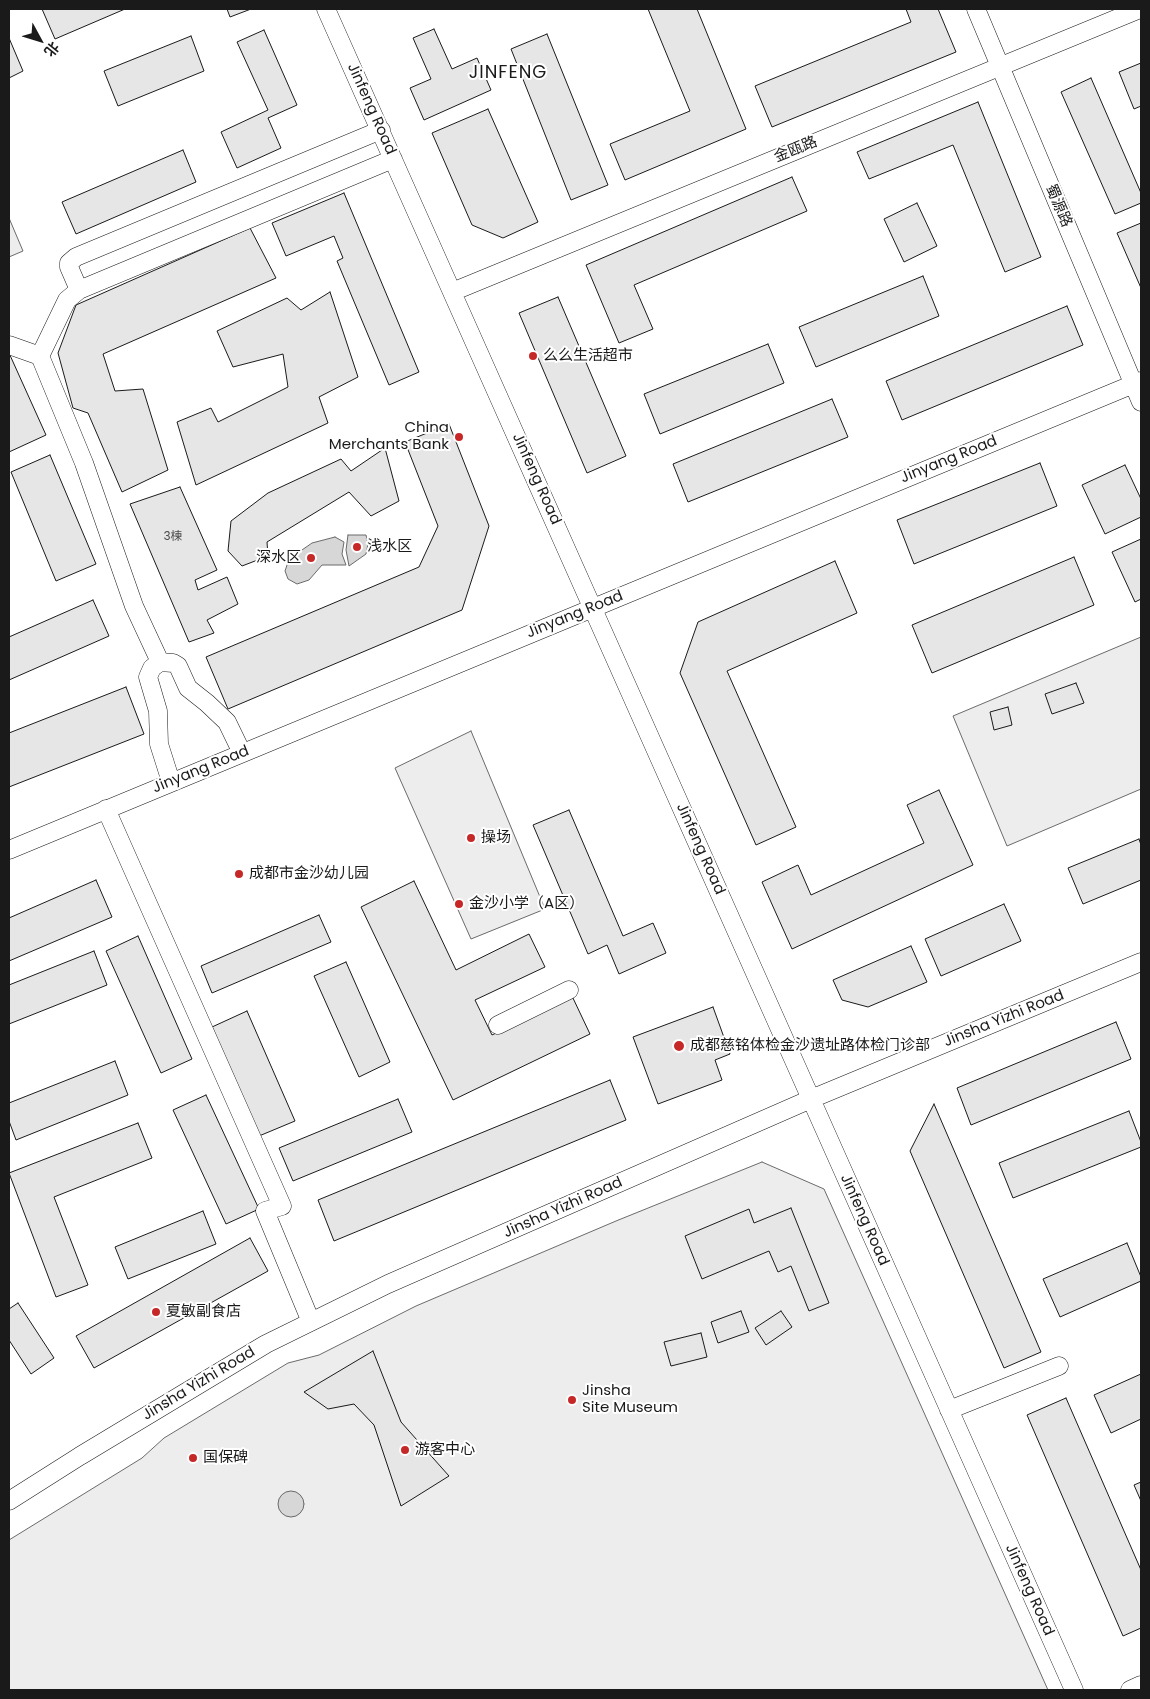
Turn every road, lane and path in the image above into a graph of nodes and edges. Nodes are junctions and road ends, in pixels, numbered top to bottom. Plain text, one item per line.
1 (326, 9) edge
2 (976, 9) edge
3 (1140, 9) edge
4 (1000, 66) junction
5 (380, 130) junction
6 (393, 159) junction
7 (79, 290) junction
8 (452, 292) junction
9 (9, 345) edge
10 (40, 356) junction
11 (1137, 383) edge
12 (1141, 402) edge
13 (593, 608) junction
14 (160, 662) junction
15 (242, 753) junction
16 (171, 782) junction
17 (106, 809) junction
18 (9, 850) edge
19 (1141, 962) edge
20 (569, 990) dead end
21 (498, 1025) dead end
22 (811, 1098) junction
23 (311, 1322) junction
24 (1059, 1366) dead end
25 (949, 1410) junction
26 (9, 1501) edge
27 (1141, 1685) edge
28 (1074, 1690) edge
29 (1130, 1690) edge

1 - 5 street, Jinfeng Road
2 - 4 street, 蜀源路
3 - 4 street, 金瓯路
4 - 8 street, 金瓯路
4 - 11 street, 蜀源路
5 - 6 street, Jinfeng Road
5 - 7 street
6 - 7 street
6 - 8 street, Jinfeng Road
7 - 10 street
8 - 13 street, Jinfeng Road
9 - 10 street
10 - 14 street
11 - 12 street, 蜀源路
11 - 13 street, Jinyang Road
13 - 15 street, Jinyang Road
13 - 22 street, Jinfeng Road
14 - 15 street
14 - 16 street
15 - 16 street, Jinyang Road
16 - 17 street, Jinyang Road
17 - 18 street, Jinyang Road
17 - 23 street
19 - 22 street, Jinsha Yizhi Road
20 - 21 street
22 - 23 street, Jinsha Yizhi Road
22 - 25 street, Jinfeng Road
23 - 26 street, Jinsha Yizhi Road
24 - 25 street
25 - 28 street, Jinfeng Road
27 - 29 street

